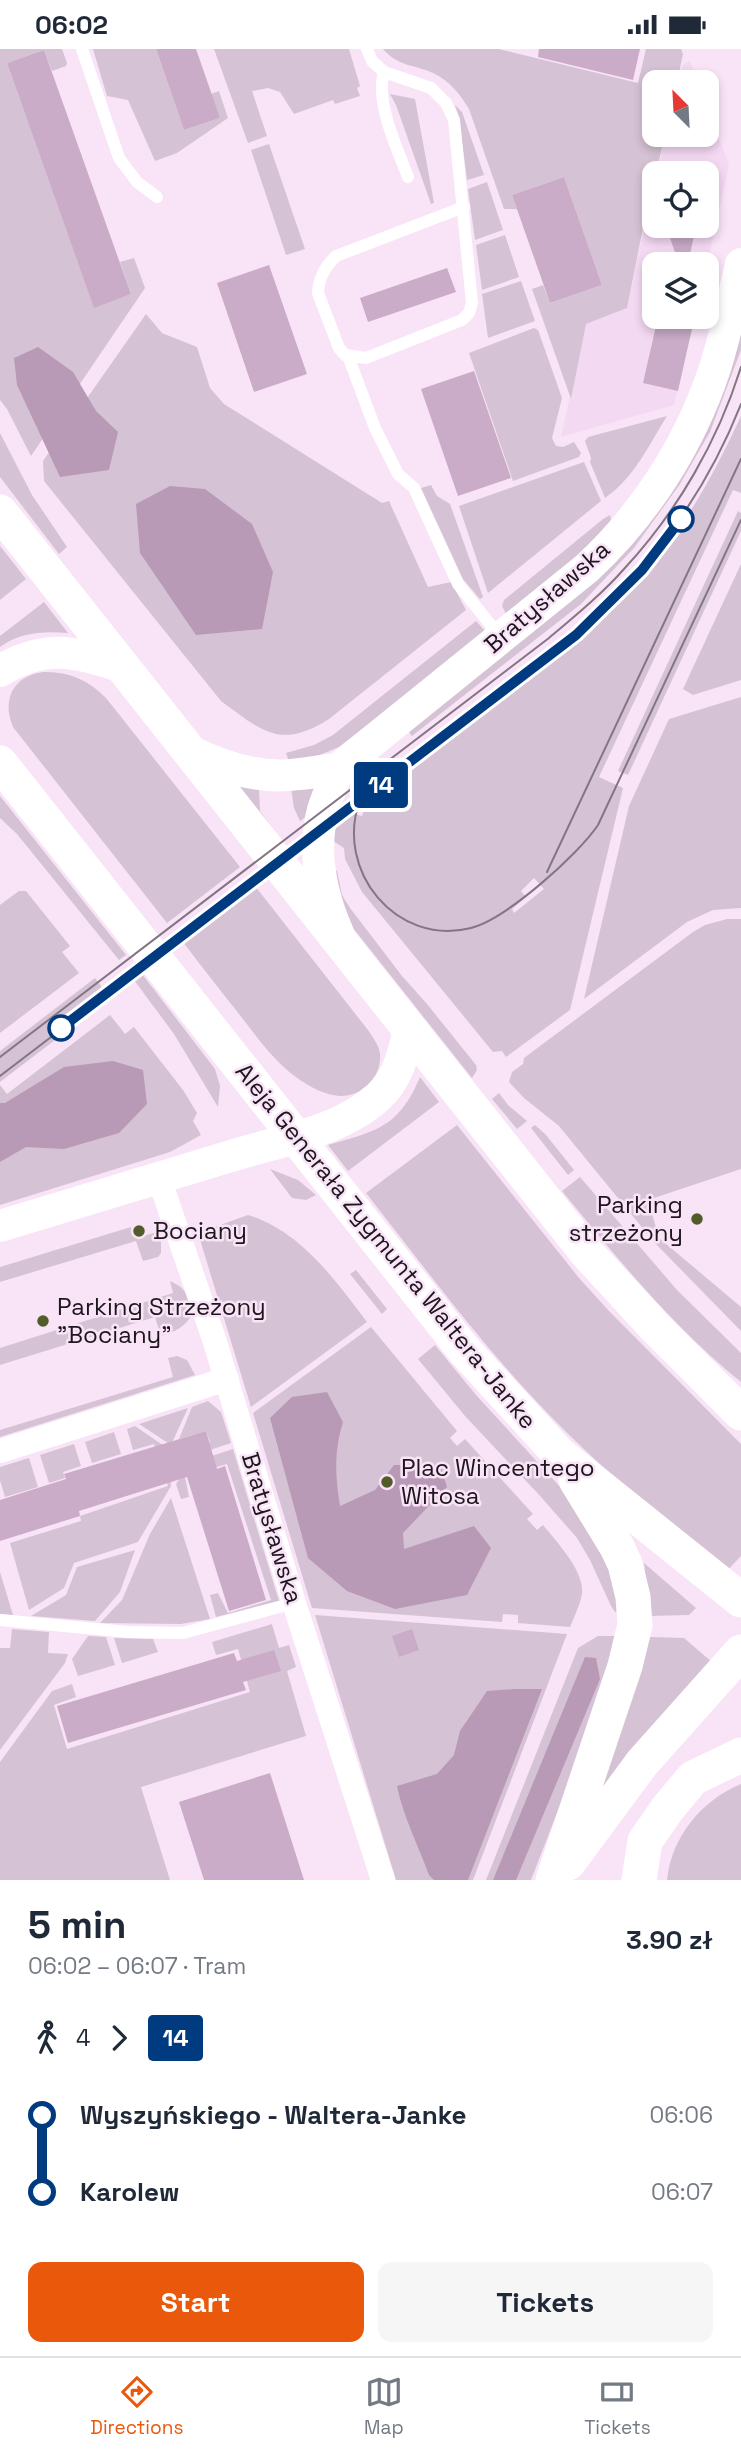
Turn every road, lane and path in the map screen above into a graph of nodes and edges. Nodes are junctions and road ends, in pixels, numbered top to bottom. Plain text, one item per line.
1 (82, 49) edge
2 (367, 49) edge
3 (384, 72) junction
4 (408, 177) dead end
5 (157, 197) dead end
6 (464, 207) junction
7 (741, 264) edge
8 (348, 356) junction
9 (0, 512) edge
10 (501, 638) junction
11 (120, 666) junction
12 (0, 671) edge
13 (186, 749) junction
14 (0, 763) edge
15 (338, 769) junction
16 (346, 951) junction
17 (409, 1030) junction
18 (295, 1136) junction
19 (159, 1178) junction
20 (0, 1226) edge
21 (227, 1379) junction
22 (735, 1403) edge
23 (0, 1451) edge
24 (564, 1459) junction
25 (741, 1600) edge
26 (294, 1603) junction
27 (0, 1620) edge
28 (741, 1652) edge
29 (741, 1755) edge
30 (383, 1880) edge
31 (555, 1880) edge
32 (639, 1880) edge

1 - 5 lane
2 - 3 lane
3 - 4 lane
3 - 6 lane
6 - 8 lane
6 - 8 lane
7 - 10 street, Bratysławska
8 - 10 lane
9 - 11 main road
10 - 15 street, Bratysławska
11 - 12 street
11 - 13 main road
13 - 15 street
13 - 16 main road
14 - 18 main road, Aleja Generała Zygmunta Waltera-Janke
15 - 16 street
16 - 17 main road
17 - 18 street
17 - 22 main road
18 - 19 street
18 - 24 main road, Aleja Generała Zygmunta Waltera-Janke
19 - 20 street
19 - 21 street, Bratysławska
21 - 23 street
21 - 26 street, Bratysławska
24 - 25 main road, Aleja Generała Zygmunta Waltera-Janke
24 - 31 main road
26 - 27 lane
26 - 30 street, Bratysławska
28 - 31 main road
29 - 32 main road

